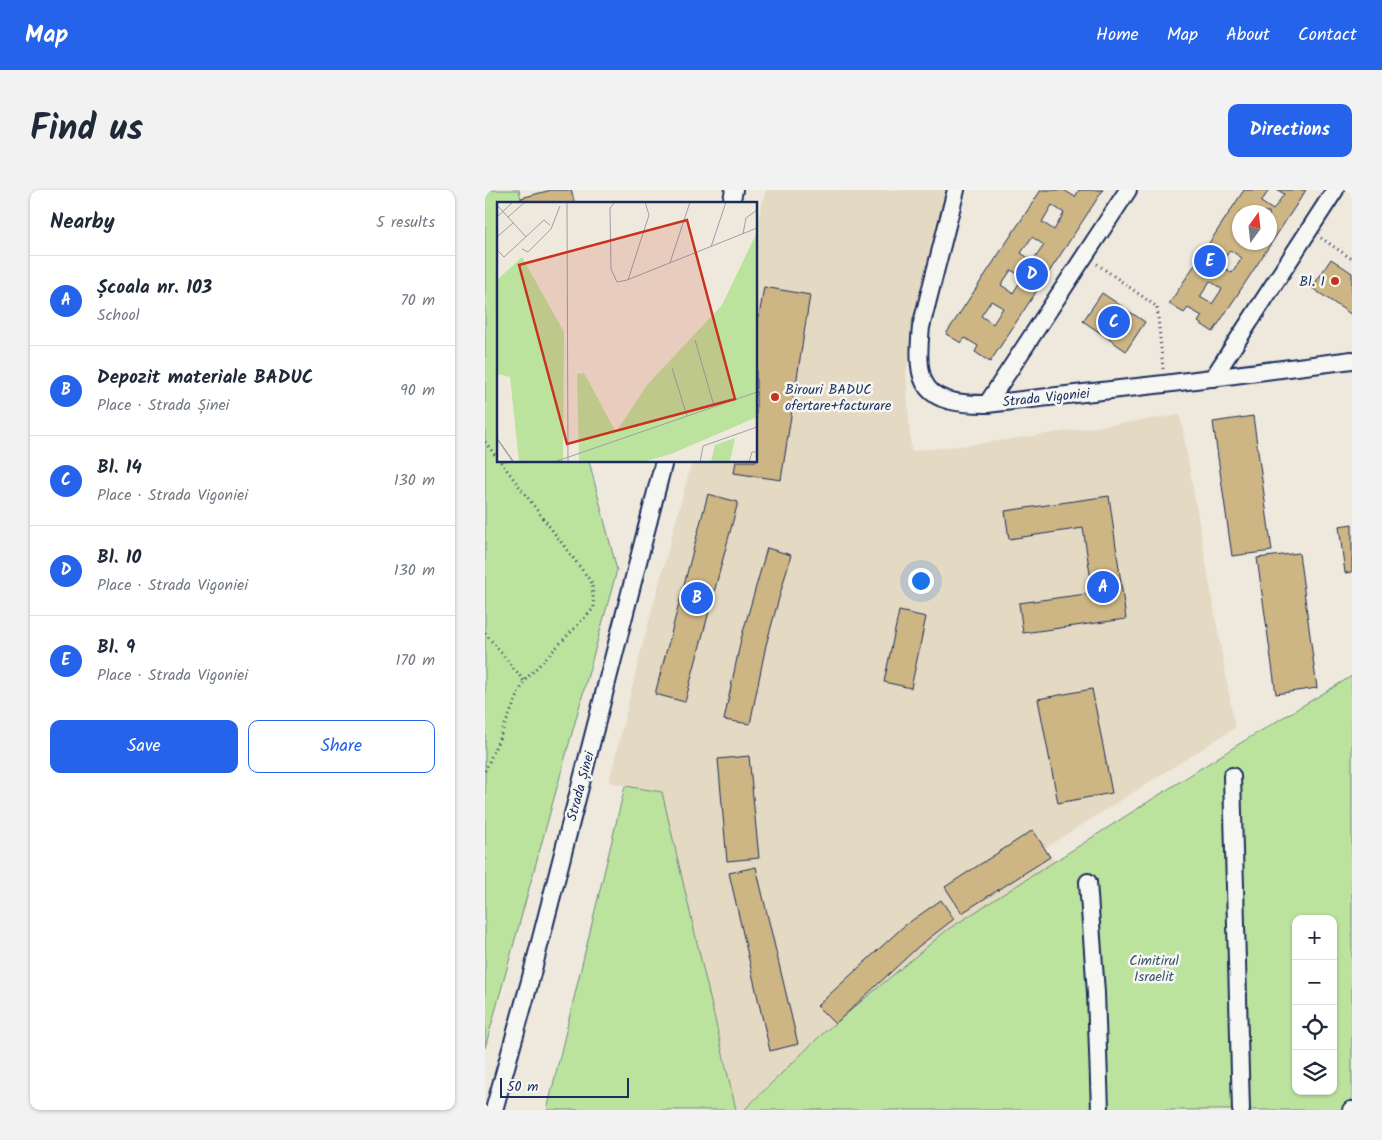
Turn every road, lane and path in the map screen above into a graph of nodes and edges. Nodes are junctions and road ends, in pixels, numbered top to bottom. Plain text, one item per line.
1 (956, 190) edge
2 (1128, 190) edge
3 (1335, 190) edge
4 (1309, 231) junction
5 (1084, 256) junction
6 (1352, 259) edge
7 (1352, 360) edge
8 (1213, 378) junction
9 (1164, 384) junction
10 (987, 404) junction
11 (485, 442) edge
12 (497, 458) edge
13 (500, 462) edge
14 (664, 462) edge
15 (485, 633) edge
16 (524, 680) junction
17 (485, 771) edge
18 (1232, 776) dead end
19 (1089, 882) dead end
20 (494, 1110) edge
21 (1100, 1110) edge
22 (1241, 1110) edge

1 - 10 street, Strada Vigoniei
2 - 5 street
3 - 4 street
4 - 6 path
4 - 8 street
5 - 9 path
5 - 10 street
7 - 8 street, Strada Vigoniei
8 - 9 street, Strada Vigoniei
9 - 10 street, Strada Vigoniei
11 - 12 path
13 - 16 path
14 - 20 street, Strada Șinei
15 - 16 path
16 - 17 path
18 - 22 street
19 - 21 street

